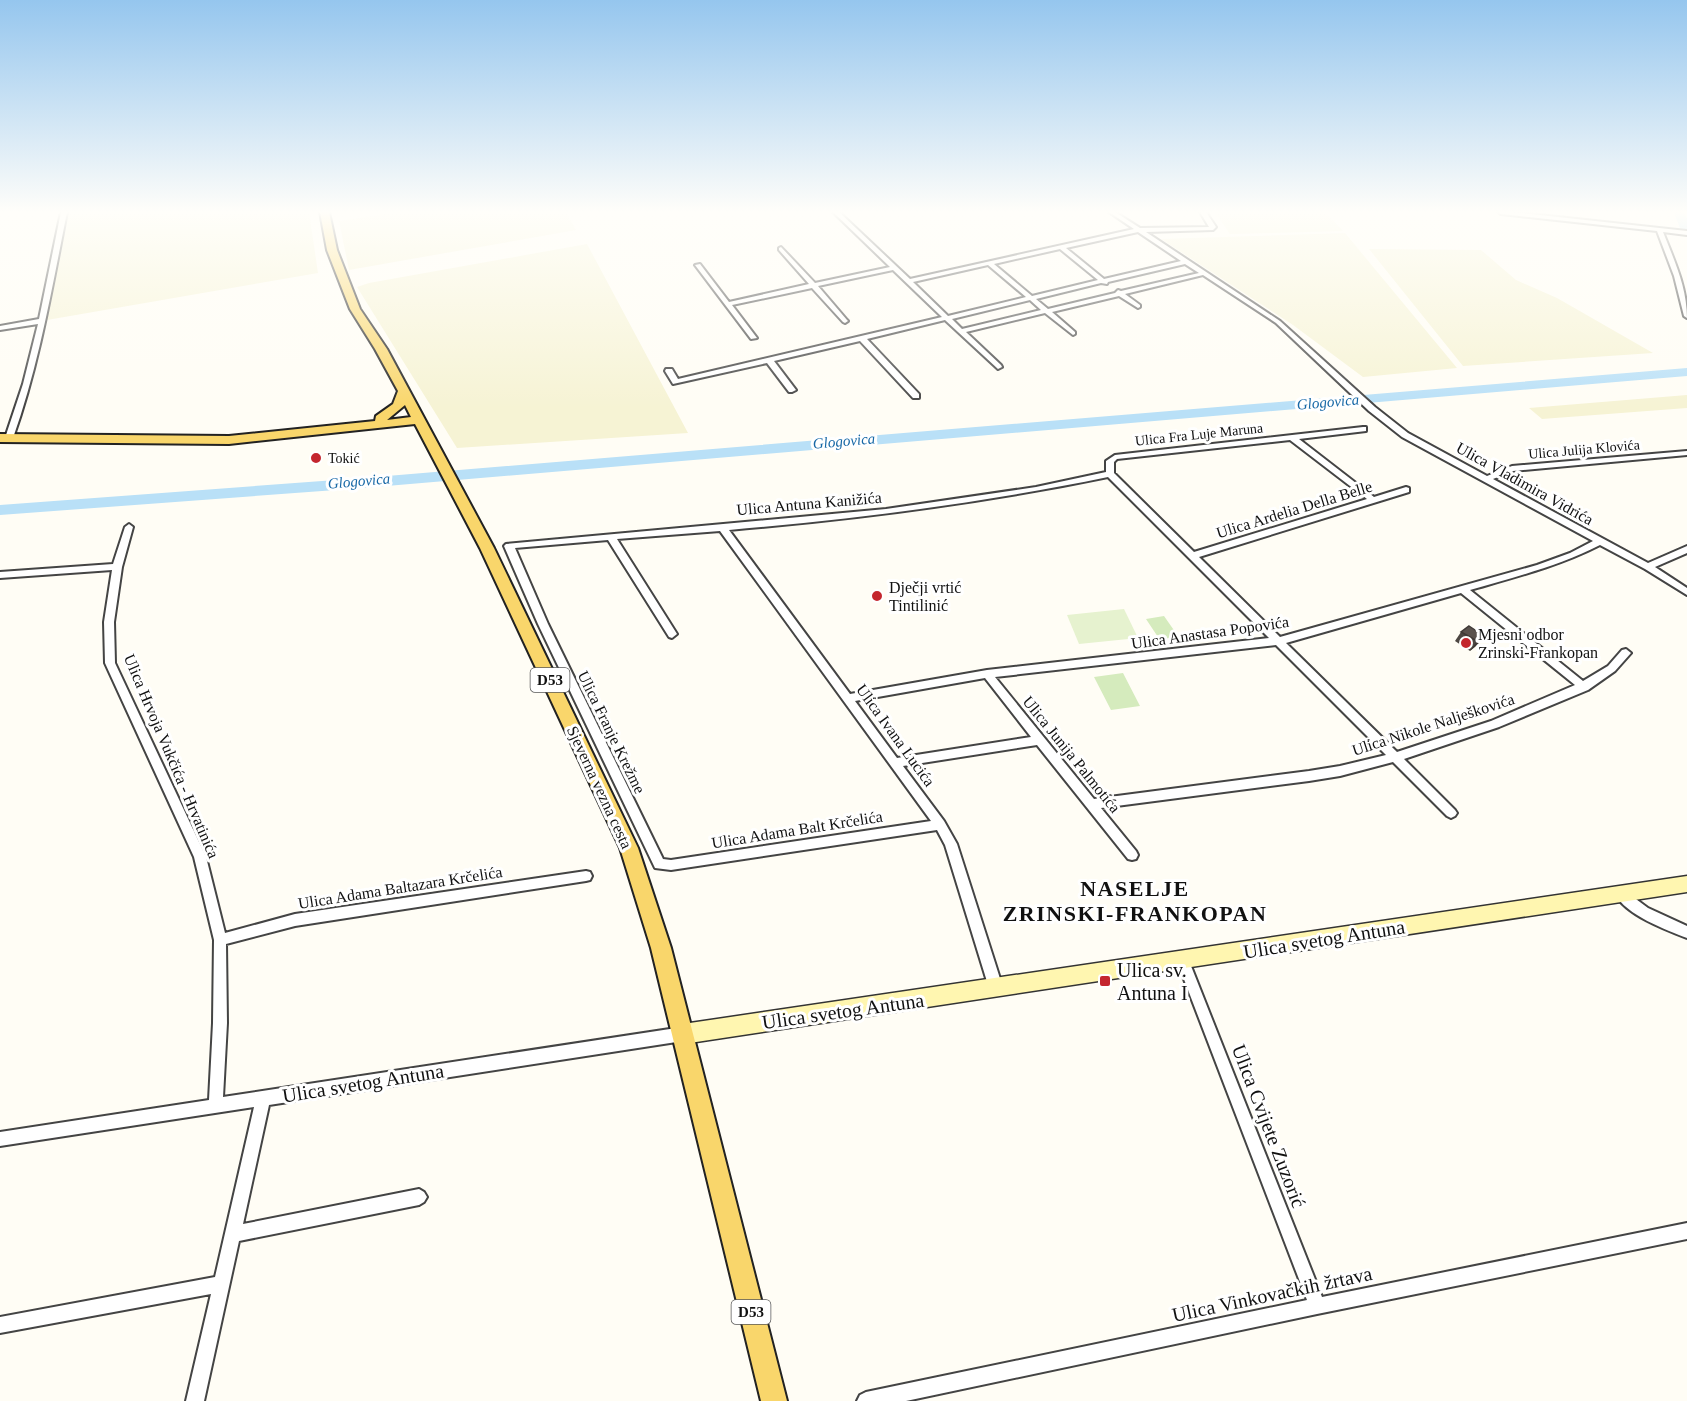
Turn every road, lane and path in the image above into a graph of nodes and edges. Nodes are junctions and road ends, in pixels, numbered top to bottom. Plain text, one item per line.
1 (50, 277) edge
2 (343, 277) edge
3 (708, 277) edge
4 (807, 277) edge
5 (850, 277) edge
6 (905, 277) edge
7 (925, 277) edge
8 (1006, 277) edge
9 (1098, 277) edge
10 (1118, 277) edge
11 (1186, 277) edge
12 (1212, 277) edge
13 (1677, 277) edge
14 (909, 281) junction
15 (1102, 281) junction
16 (814, 285) junction
17 (1119, 293) junction
18 (1031, 298) junction
19 (728, 304) junction
20 (1138, 306) dead end
21 (1046, 311) junction
22 (1687, 316) edge
23 (948, 317) junction
24 (41, 321) junction
25 (845, 321) dead end
26 (0, 328) edge
27 (963, 331) junction
28 (1073, 333) dead end
29 (753, 338) dead end
30 (862, 338) junction
31 (769, 360) junction
32 (998, 367) dead end
33 (669, 371) dead end
34 (792, 390) dead end
35 (404, 392) junction
36 (916, 396) dead end
37 (418, 418) junction
38 (380, 419) junction
39 (346, 427) junction
40 (1363, 429) dead end
41 (1292, 437) junction
42 (4, 438) edge
43 (1687, 453) edge
44 (1110, 474) junction
45 (1486, 480) junction
46 (1406, 490) dead end
47 (1373, 500) junction
48 (129, 527) dead end
49 (723, 527) junction
50 (609, 536) junction
51 (1600, 541) junction
52 (509, 546) joint
53 (1687, 549) edge
54 (1192, 556) junction
55 (117, 567) junction
56 (1648, 567) junction
57 (0, 575) edge
58 (1463, 590) junction
59 (1687, 592) edge
60 (543, 624) junction
61 (527, 629) junction
62 (672, 634) dead end
63 (1279, 641) junction
64 (1626, 653) dead end
65 (987, 674) junction
66 (1584, 687) junction
67 (848, 698) junction
68 (1040, 740) junction
69 (1397, 757) junction
70 (896, 763) junction
71 (1091, 804) junction
72 (1451, 813) dead end
73 (940, 825) junction
74 (1132, 855) dead end
75 (659, 864) joint
76 (586, 876) dead end
77 (1687, 884) edge
78 (1621, 894) junction
79 (1687, 932) edge
80 (220, 940) junction
81 (1183, 961) junction
82 (996, 988) junction
83 (683, 1034) junction
84 (264, 1099) junction
85 (216, 1105) junction
86 (0, 1139) edge
87 (419, 1197) dead end
88 (1687, 1231) edge
89 (233, 1234) junction
90 (222, 1284) junction
91 (1317, 1306) junction
92 (0, 1326) edge
93 (195, 1401) edge
94 (774, 1401) edge
95 (866, 1401) edge

1 - 24 street
2 - 35 main road, Sjeverna vezna cesta
3 - 19 street
4 - 16 street
5 - 16 street
6 - 14 street
7 - 14 street
8 - 18 street
9 - 15 street
10 - 15 street
11 - 17 street
12 - 45 street, Ulica Vladimira Vidrića
13 - 22 street
14 - 23 street
15 - 17 street
15 - 18 street
16 - 19 street
16 - 25 street
17 - 20 street
17 - 21 street
18 - 21 street
18 - 23 street
19 - 29 street
21 - 27 street
21 - 28 street
23 - 27 street
23 - 30 street
24 - 26 street
24 - 42 street
27 - 32 street
30 - 31 street
30 - 36 street
31 - 33 street
31 - 34 street
35 - 37 main road, Sjeverna vezna cesta
35 - 38 main road
37 - 38 main road
37 - 39 main road
37 - 61 main road, Sjeverna vezna cesta / D53
38 - 39 main road
39 - 42 main road
40 - 41 street, Ulica Fra Luje Maruna
41 - 44 street, Ulica Fra Luje Maruna
41 - 47 street
43 - 45 street, Ulica Julija Klovića
44 - 49 street, Ulica Antuna Kanižića
44 - 54 street
45 - 51 street, Ulica Vladimira Vidrića
46 - 47 street, Ulica Ardelia Della Belle
47 - 54 street, Ulica Ardelia Della Belle
48 - 55 street, Ulica Hrvoja Vukčića - Hrvatinića
49 - 50 street, Ulica Antuna Kanižića
49 - 67 street, Ulica Ivana Lucića
50 - 52 street, Ulica Antuna Kanižića
50 - 62 street
51 - 56 street, Ulica Vladimira Vidrića
51 - 58 street, Ulica Anastasa Popovića
52 - 60 street, Ulica Franje Krežme
53 - 56 street
54 - 63 street
55 - 57 street
55 - 80 street, Ulica Hrvoja Vukčića - Hrvatinića
56 - 59 street, Ulica Vladimira Vidrića
58 - 63 street, Ulica Anastasa Popovića
58 - 66 street
60 - 61 street
60 - 75 street, Ulica Franje Krežme
61 - 83 main road, Sjeverna vezna cesta / D53
63 - 65 street, Ulica Anastasa Popovića
63 - 69 street
64 - 66 street, Ulica Nikole Nalješkovića
65 - 67 street, Ulica Anastasa Popovića
65 - 68 street, Ulica Junija Palmotića
66 - 69 street, Ulica Nikole Nalješkovića
67 - 70 street, Ulica Ivana Lucića
68 - 70 street
68 - 71 street, Ulica Junija Palmotića
69 - 71 street, Ulica Nikole Nalješkovića
69 - 72 street
70 - 73 street, Ulica Ivana Lucića
71 - 74 street, Ulica Junija Palmotića
73 - 75 street, Ulica Adama Balt Krčelića
73 - 82 street, Ulica Ivana Lucića
76 - 80 street, Ulica Adama Baltazara Krčelića
77 - 78 main road, Ulica svetog Antuna
78 - 79 street
78 - 81 main road, Ulica svetog Antuna
80 - 85 street, Ulica Hrvoja Vukčića - Hrvatinića
81 - 82 main road, Ulica svetog Antuna
81 - 91 street, Ulica Cvijete Zuzorić
82 - 83 main road, Ulica svetog Antuna
83 - 84 street, Ulica svetog Antuna
83 - 94 main road, Sjeverna vezna cesta / D53
84 - 85 street, Ulica svetog Antuna
84 - 89 street
85 - 86 street, Ulica svetog Antuna
87 - 89 street
88 - 91 street, Ulica Vinkovačkih žrtava
89 - 90 street
90 - 92 street
90 - 93 street
91 - 95 street, Ulica Vinkovačkih žrtava

